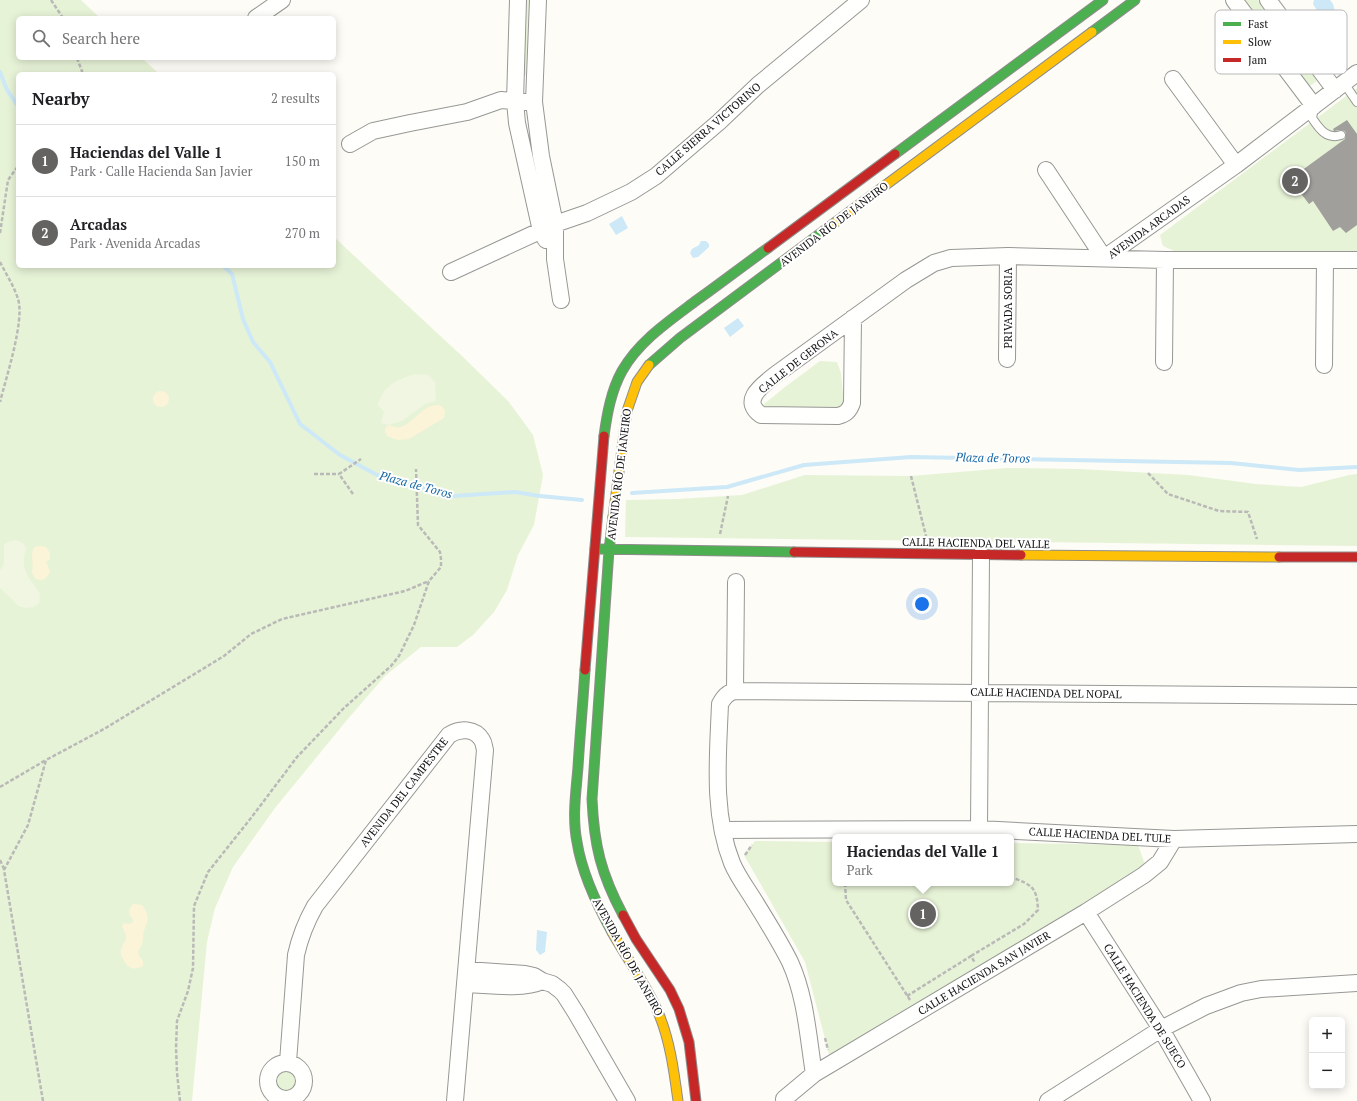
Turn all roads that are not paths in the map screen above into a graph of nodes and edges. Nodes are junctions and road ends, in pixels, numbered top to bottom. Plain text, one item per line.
1 (282, 0) edge
2 (518, 0) edge
3 (538, 0) edge
4 (861, 0) edge
5 (1103, 0) edge
6 (1135, 0) edge
7 (1234, 0) edge
8 (1268, 0) edge
9 (1242, 10) edge
10 (1276, 10) edge
11 (259, 16) edge
12 (1290, 74) edge
13 (1329, 74) edge
14 (1357, 74) edge
15 (1173, 79) dead end
16 (1340, 87) junction
17 (515, 101) junction
18 (534, 102) junction
19 (1357, 102) edge
20 (1314, 106) junction
21 (1341, 135) dead end
22 (350, 144) dead end
23 (1236, 164) junction
24 (1046, 170) dead end
25 (555, 224) junction
26 (541, 231) junction
27 (1008, 256) junction
28 (1104, 258) junction
29 (555, 259) junction
30 (1166, 260) junction
31 (1325, 260) junction
32 (1357, 260) edge
33 (452, 272) dead end
34 (561, 300) dead end
35 (853, 318) junction
36 (1007, 359) dead end
37 (1164, 362) dead end
38 (1324, 365) dead end
39 (594, 549) junction
40 (609, 550) junction
41 (981, 555) junction
42 (1357, 557) edge
43 (736, 582) dead end
44 (735, 690) junction
45 (981, 693) junction
46 (1357, 696) edge
47 (722, 830) junction
48 (979, 830) junction
49 (1357, 834) edge
50 (1174, 839) junction
51 (1086, 912) junction
52 (466, 977) junction
53 (1357, 983) edge
54 (1160, 1030) junction
55 (288, 1062) junction
56 (814, 1074) junction
57 (800, 1095) edge
58 (621, 1097) edge
59 (784, 1099) dead end
60 (284, 1100) edge
61 (455, 1101) edge
62 (678, 1101) edge
63 (696, 1101) edge
64 (1048, 1101) edge
65 (1202, 1101) edge

1 - 11 street
2 - 17 street
3 - 18 street
4 - 25 street, CALLE SIERRA VICTORINO
5 - 39 main road, AVENIDA RÍO DE JANEIRO
6 - 40 main road, AVENIDA RÍO DE JANEIRO
7 - 9 street
8 - 10 street
12 - 20 street
13 - 16 street
14 - 16 street, AVENIDA ARCADAS
15 - 23 street
16 - 19 lane
16 - 20 street, AVENIDA ARCADAS
17 - 18 street
17 - 22 street
17 - 26 street
18 - 25 street
20 - 21 lane
20 - 23 street, AVENIDA ARCADAS
23 - 28 street, AVENIDA ARCADAS
24 - 28 street
25 - 26 street, CALLE SIERRA VICTORINO
25 - 29 street
26 - 29 street
26 - 33 street, CALLE SIERRA VICTORINO
27 - 28 street, CALLE DE GERONA
27 - 35 street, CALLE DE GERONA
27 - 36 street, PRIVADA SORIA
28 - 30 street, AVENIDA ARCADAS
29 - 34 street
30 - 31 street, AVENIDA ARCADAS
30 - 37 street
31 - 32 street, AVENIDA ARCADAS
31 - 38 street
35 - 35 street, CALLE DE GERONA
39 - 40 main road, CALLE HACIENDA DEL VALLE
39 - 62 main road, AVENIDA RÍO DE JANEIRO
40 - 41 main road, CALLE HACIENDA DEL VALLE
40 - 63 main road, AVENIDA RÍO DE JANEIRO
41 - 42 main road, CALLE HACIENDA DEL VALLE
41 - 45 street
43 - 44 street
44 - 45 street, CALLE HACIENDA DEL NOPAL
44 - 47 street
45 - 46 street, CALLE HACIENDA DEL NOPAL
45 - 48 street
47 - 48 street, CALLE HACIENDA DEL TULE
47 - 56 street
48 - 50 street, CALLE HACIENDA DEL TULE
49 - 50 street, CALLE HACIENDA DEL TULE
50 - 51 street, CALLE HACIENDA SAN JAVIER
51 - 54 street, CALLE HACIENDA DE SUECO
51 - 56 street, CALLE HACIENDA SAN JAVIER
52 - 55 street, AVENIDA DEL CAMPESTRE
52 - 58 street
52 - 61 street, AVENIDA DEL CAMPESTRE
53 - 54 street
54 - 64 street
54 - 65 street, CALLE HACIENDA DE SUECO
55 - 60 street
55 - 60 street
56 - 57 street, CALLE HACIENDA SAN JAVIER
57 - 59 street, CALLE HACIENDA SAN JAVIER

